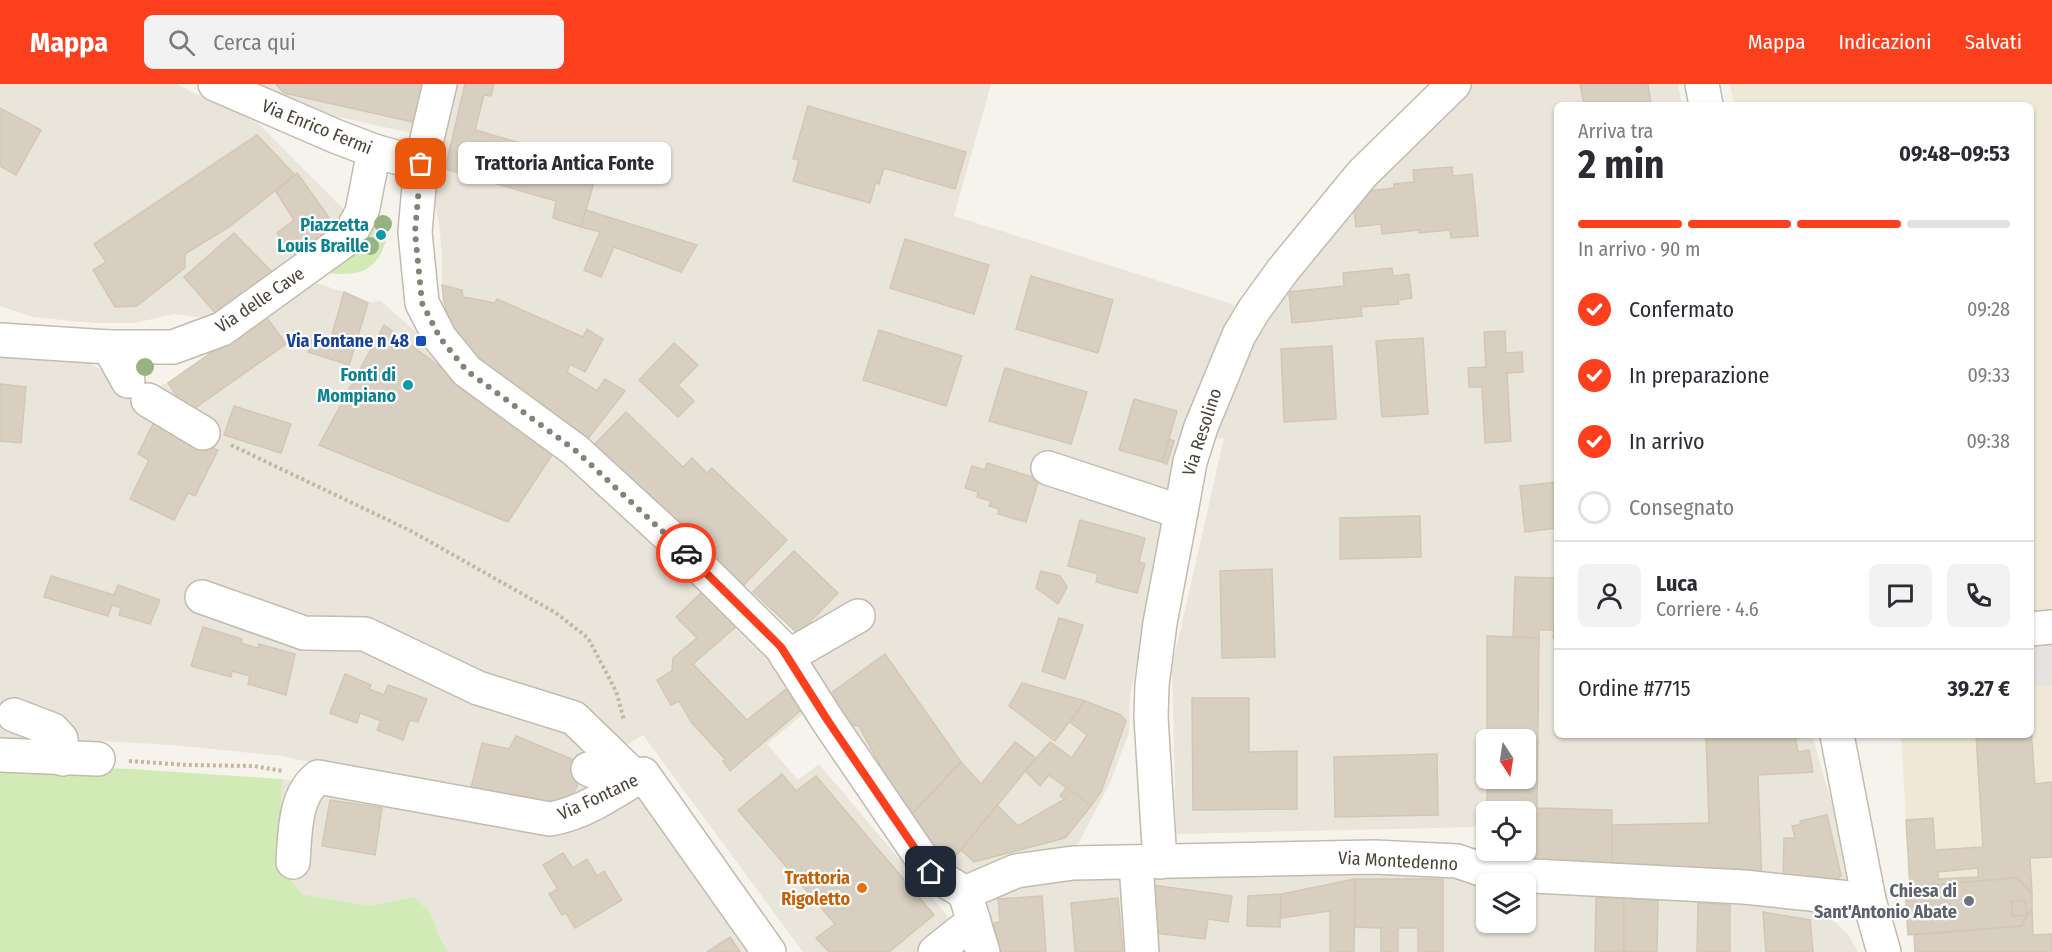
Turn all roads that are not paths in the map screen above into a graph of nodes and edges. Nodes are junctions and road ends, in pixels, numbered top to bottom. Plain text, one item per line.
1 (215, 84) edge
2 (441, 84) edge
3 (1454, 84) edge
4 (1702, 84) edge
5 (1705, 102) edge
6 (374, 150) junction
7 (421, 164) junction
8 (0, 317) edge
9 (0, 340) edge
10 (59, 345) junction
11 (109, 347) junction
12 (0, 358) edge
13 (203, 433) road end
14 (1048, 468) dead end
15 (1181, 512) junction
16 (202, 597) dead end
17 (858, 616) dead end
18 (2052, 627) edge
19 (2034, 629) edge
20 (787, 657) junction
21 (14, 715) dead end
22 (1838, 738) edge
23 (0, 755) edge
24 (63, 759) junction
25 (98, 759) road end
26 (588, 769) dead end
27 (631, 782) junction
28 (293, 862) dead end
29 (1148, 862) junction
30 (1869, 900) junction
31 (970, 907) junction
32 (769, 952) edge
33 (935, 952) edge
34 (983, 952) edge
35 (1142, 952) edge
36 (1884, 952) edge

1 - 6 street, Via Enrico Fermi
2 - 7 street
3 - 15 street, Via Resolino
4 - 5 street
6 - 7 street, Via Enrico Fermi
6 - 11 street, Via delle Cave
7 - 20 street
8 - 10 street
9 - 10 street, Via delle Cave
10 - 11 street, Via delle Cave
10 - 12 street
11 - 13 street
14 - 15 street
15 - 29 street, Via Resolino
16 - 27 street
17 - 20 street
18 - 19 street
20 - 31 street
21 - 24 street
22 - 30 street
23 - 24 street
24 - 25 street
26 - 27 street
27 - 28 street, Via Fontane
27 - 32 street, Via Fontane
29 - 30 street, Via Montedenno
29 - 31 street, Via Montedenno
29 - 35 street, Via Resolino
30 - 36 street
31 - 33 street
31 - 34 street

